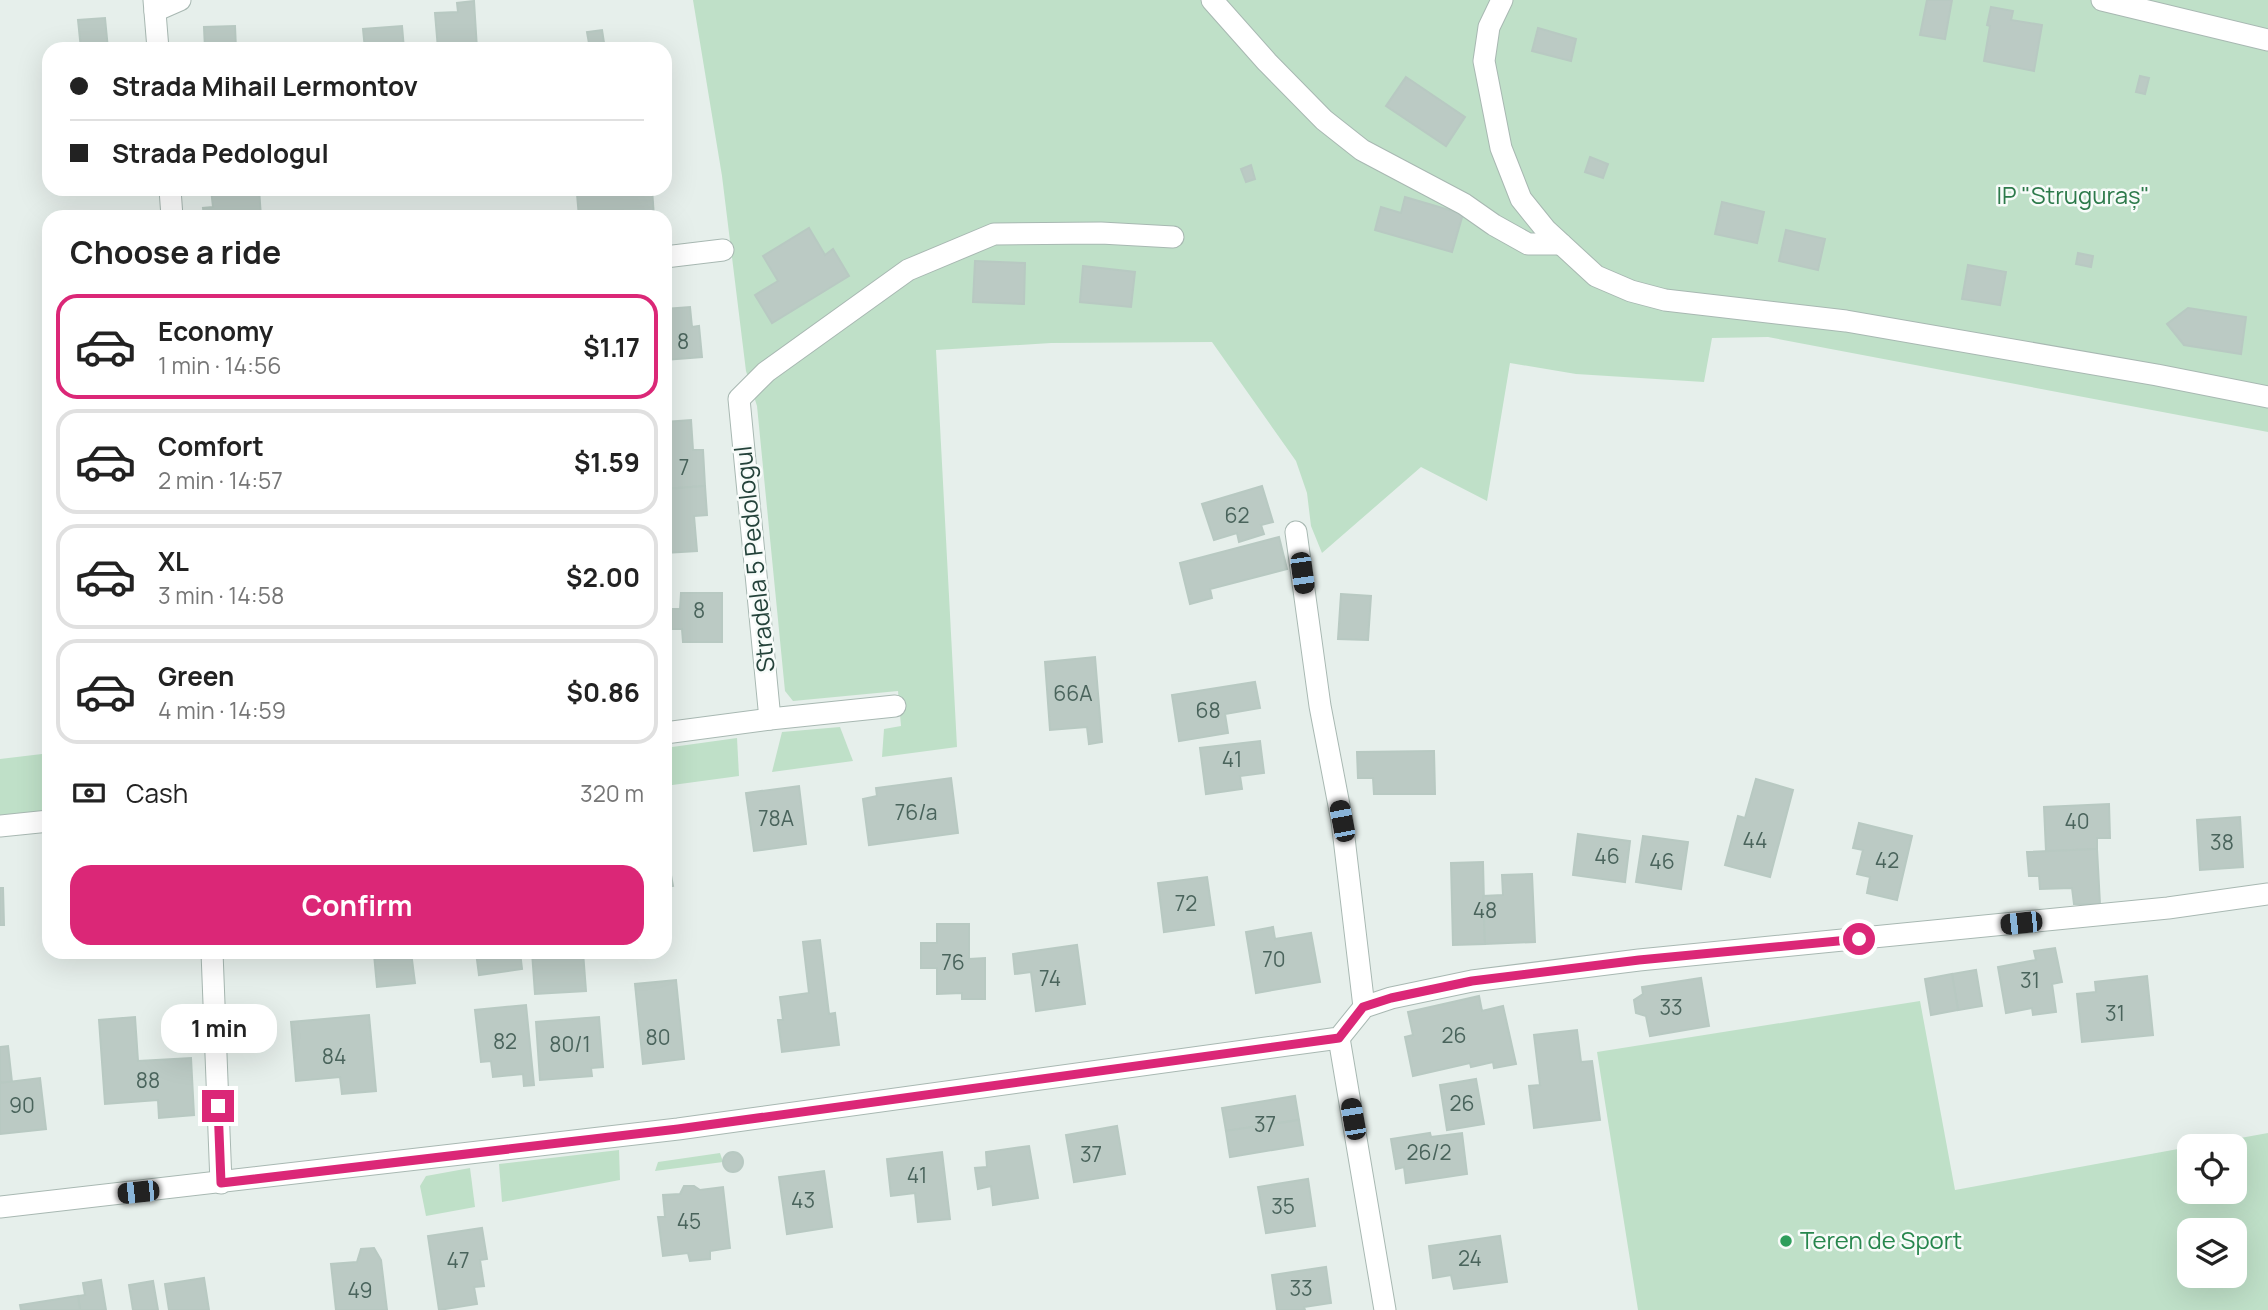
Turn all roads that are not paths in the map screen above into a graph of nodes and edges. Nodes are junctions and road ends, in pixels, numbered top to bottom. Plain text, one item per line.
1 (180, 0) edge
2 (1212, 0) edge
3 (1502, 0) edge
4 (2102, 0) edge
5 (154, 5) edge
6 (2268, 40) edge
7 (157, 42) edge
8 (1173, 237) dead end
9 (1561, 244) junction
10 (723, 250) dead end
11 (672, 256) edge
12 (2268, 397) edge
13 (1296, 532) dead end
14 (895, 706) dead end
15 (770, 719) junction
16 (672, 732) edge
17 (42, 822) edge
18 (0, 826) edge
19 (2268, 894) edge
20 (212, 959) edge
21 (1363, 1007) junction
22 (1339, 1038) junction
23 (221, 1183) junction
24 (0, 1207) edge
25 (1385, 1310) edge

1 - 5 street
2 - 9 street
3 - 9 street
4 - 6 street
5 - 7 street
8 - 15 street, Stradela 5 Pedologul
9 - 12 street
10 - 11 street
13 - 21 street
14 - 15 street
15 - 16 street
17 - 18 street
19 - 21 street
20 - 23 street
21 - 22 street
22 - 23 street
22 - 25 street
23 - 24 street

